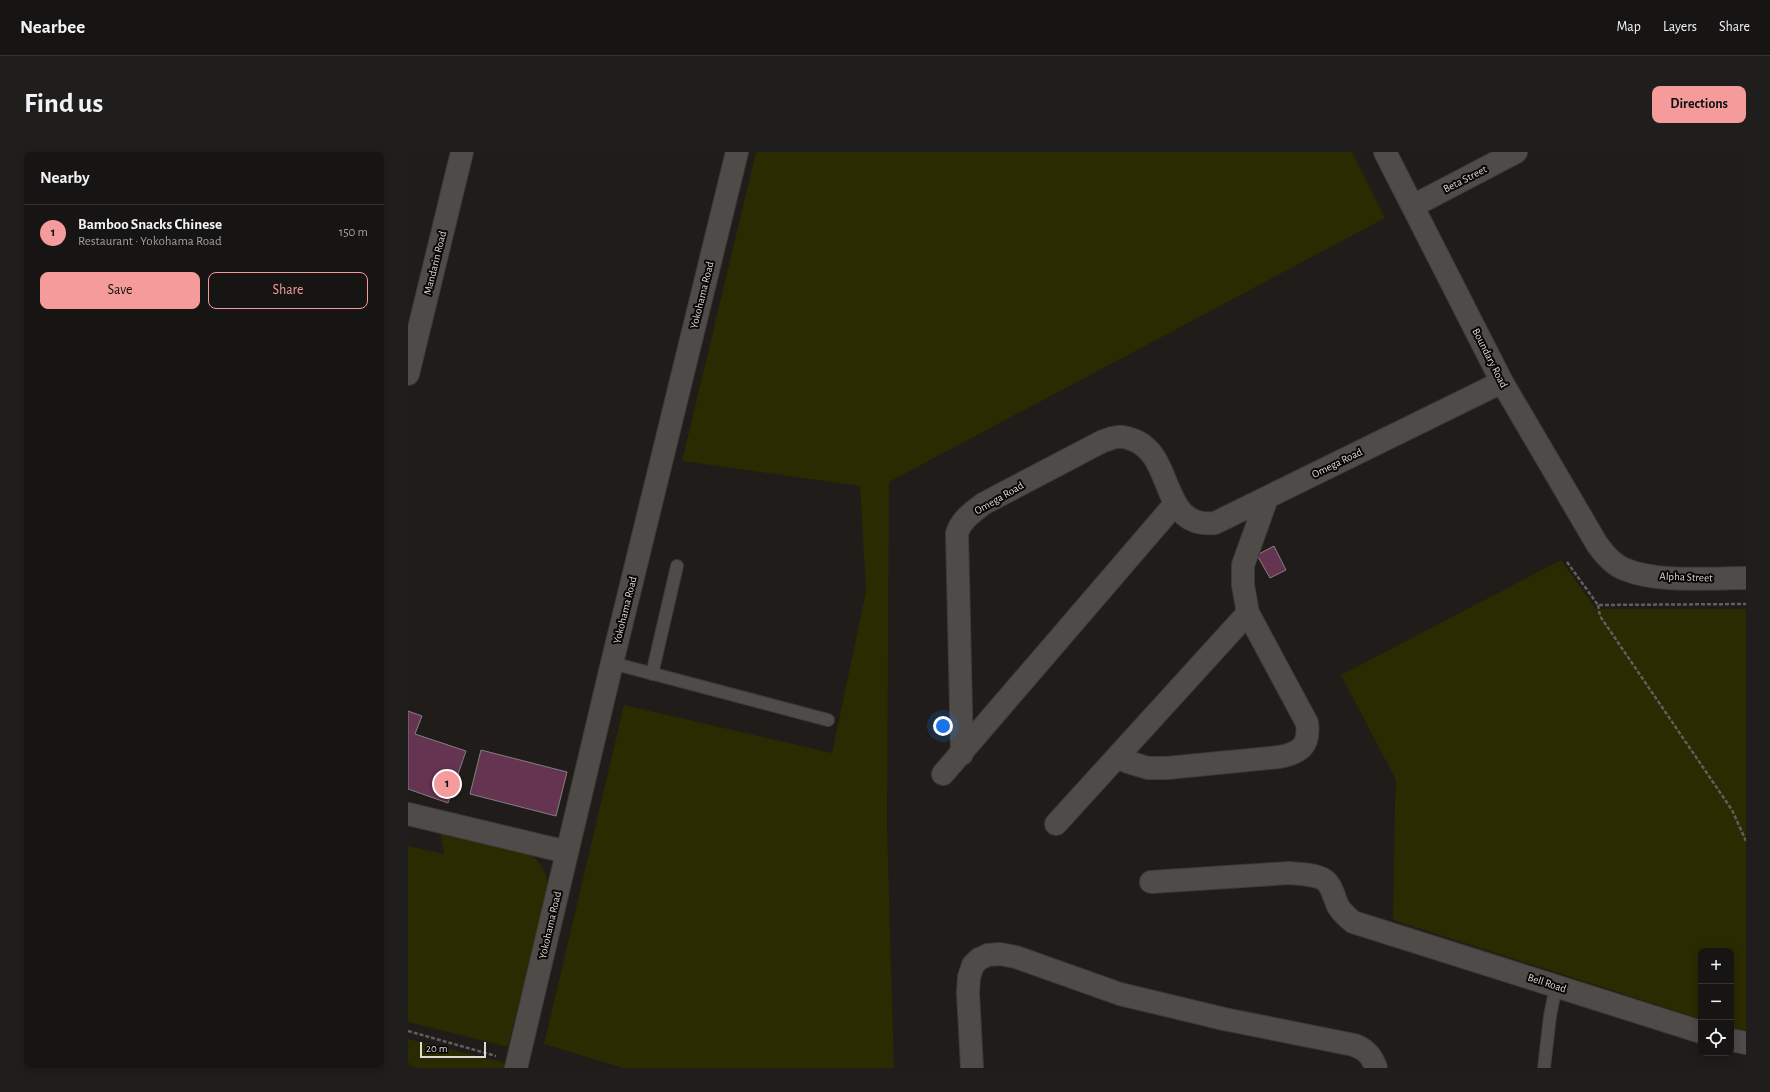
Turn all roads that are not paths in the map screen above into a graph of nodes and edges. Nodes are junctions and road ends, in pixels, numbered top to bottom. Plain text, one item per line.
1 (462, 152) edge
2 (737, 152) edge
3 (1385, 152) edge
4 (1516, 152) edge
5 (1413, 206) junction
6 (408, 374) edge
7 (1502, 382) junction
8 (1267, 498) junction
9 (1175, 504) junction
10 (1607, 557) joint
11 (677, 566) dead end
12 (1746, 578) edge
13 (1248, 613) junction
14 (612, 663) junction
15 (652, 674) junction
16 (828, 720) dead end
17 (962, 754) junction
18 (1117, 757) junction
19 (943, 774) dead end
20 (408, 814) edge
21 (1056, 824) dead end
22 (567, 852) junction
23 (1151, 882) dead end
24 (1556, 986) junction
25 (1698, 1031) edge
26 (1734, 1041) edge
27 (1746, 1043) edge
28 (516, 1065) edge
29 (972, 1068) edge
30 (1376, 1068) edge
31 (1544, 1068) edge

1 - 6 street, Mandarin Road
2 - 14 street, Yokohama Road
3 - 5 street, Boundary Road
4 - 5 street, Beta Street
5 - 7 street, Boundary Road
7 - 8 street, Omega Road
7 - 10 street, Boundary Road
8 - 9 street, Omega Road
8 - 13 street
9 - 17 street
9 - 17 street, Omega Road
10 - 12 street, Alpha Street
11 - 15 lane
13 - 18 street
13 - 18 street
14 - 15 lane
14 - 22 street, Yokohama Road
15 - 16 lane
17 - 19 street
18 - 21 street
20 - 22 street
22 - 28 street, Yokohama Road
23 - 24 street, Bell Road
24 - 25 street, Bell Road
24 - 31 lane
26 - 27 street
29 - 30 street

